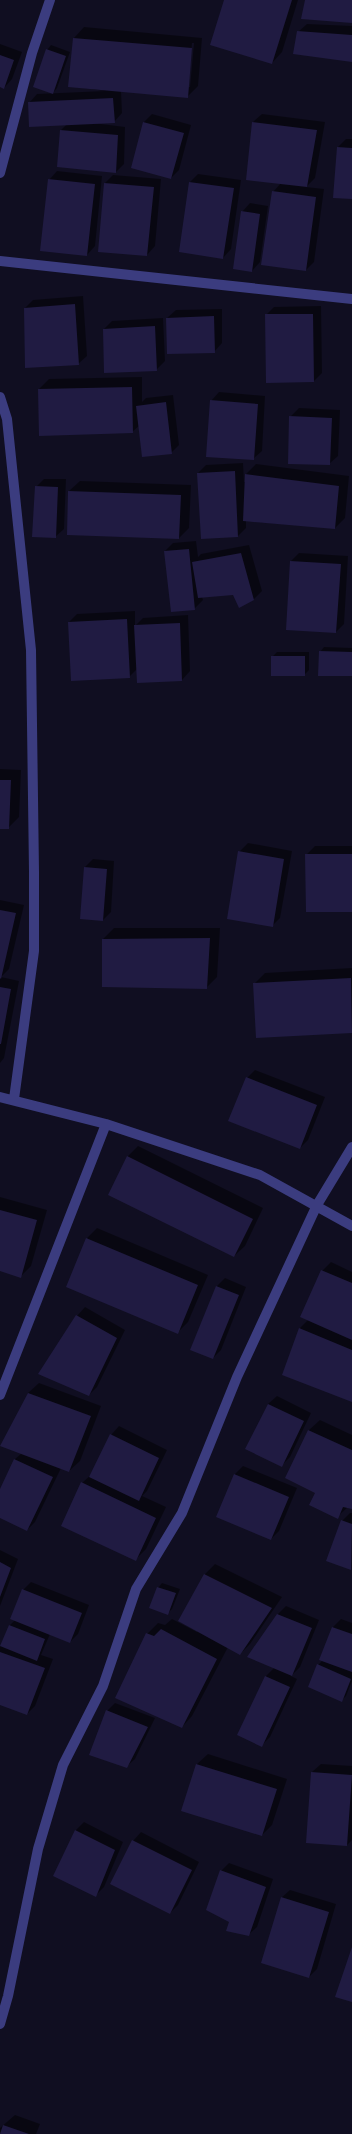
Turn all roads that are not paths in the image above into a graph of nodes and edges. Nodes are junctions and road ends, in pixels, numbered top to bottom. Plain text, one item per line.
1 (50, 0) edge
2 (0, 173) edge
3 (0, 260) edge
4 (352, 299) edge
5 (0, 397) edge
6 (0, 1097) edge
7 (14, 1099) junction
8 (106, 1124) junction
9 (352, 1147) edge
10 (316, 1205) junction
11 (352, 1226) edge
12 (0, 1395) edge
13 (0, 2024) edge

1 - 2 street
3 - 4 street
5 - 7 street
6 - 7 street
7 - 8 street
8 - 10 street
8 - 12 street
9 - 10 street
10 - 11 street
10 - 13 street

